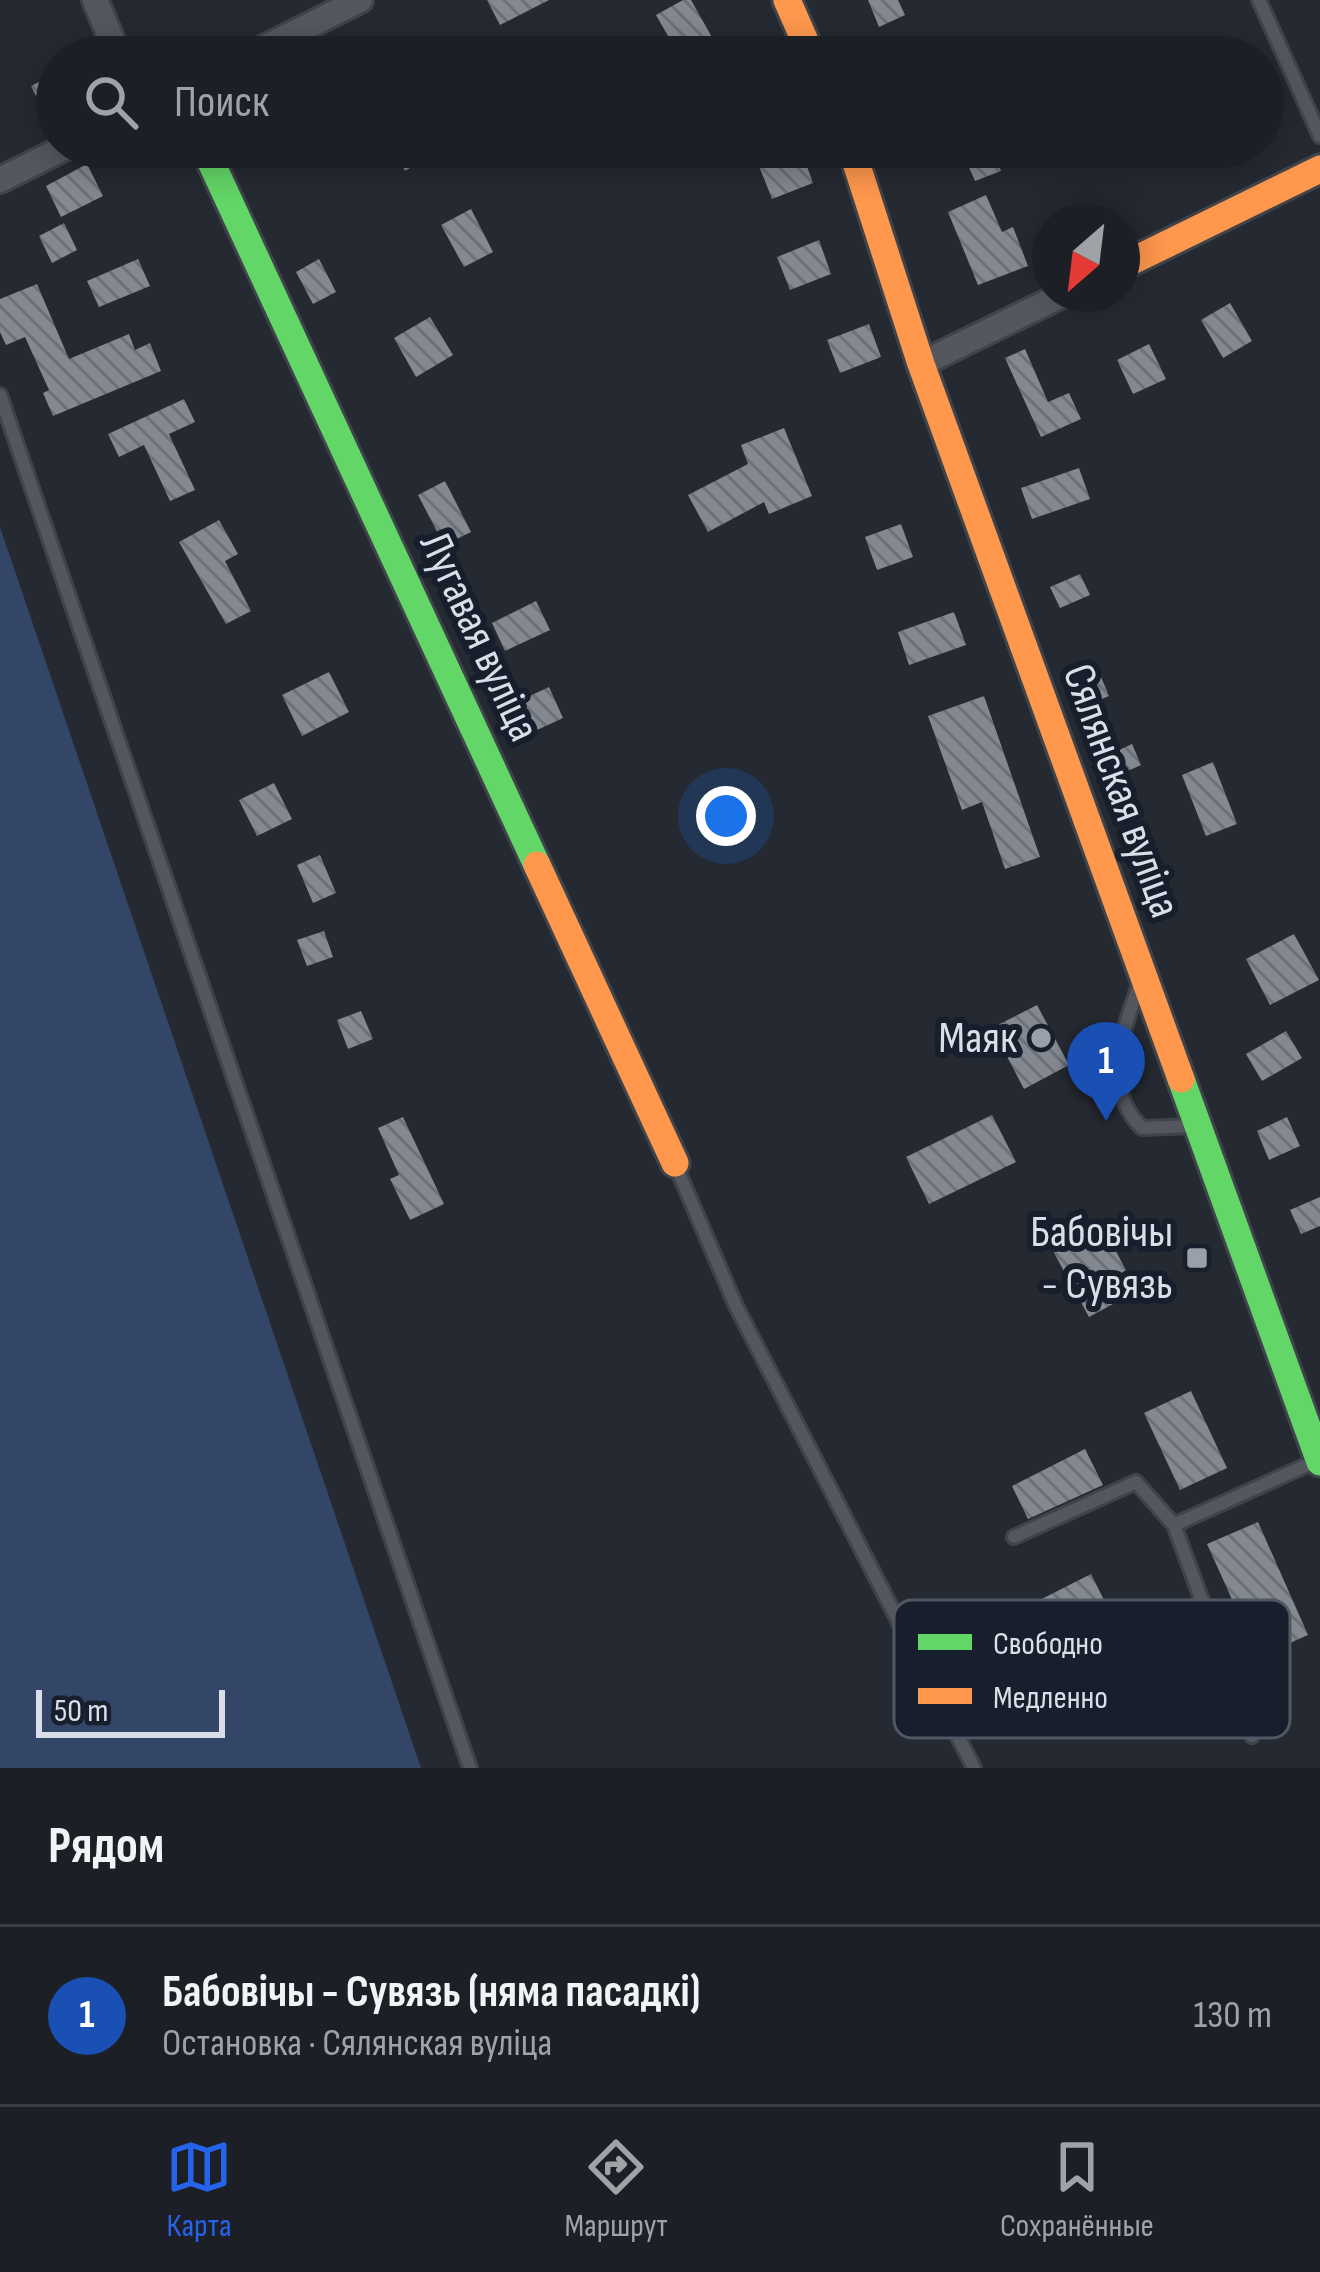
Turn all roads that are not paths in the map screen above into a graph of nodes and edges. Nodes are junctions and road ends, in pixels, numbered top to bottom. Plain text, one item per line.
1 (95, 0) edge
2 (360, 0) edge
3 (788, 0) edge
4 (1259, 0) edge
5 (110, 36) edge
6 (288, 36) edge
7 (803, 36) edge
8 (1275, 36) edge
9 (1284, 56) edge
10 (1320, 136) edge
11 (36, 162) edge
12 (214, 168) edge
13 (858, 168) edge
14 (1320, 170) edge
15 (0, 180) edge
16 (1140, 257) edge
17 (1032, 310) edge
18 (921, 364) junction
19 (0, 395) edge
20 (1143, 973) junction
21 (1196, 1126) junction
22 (675, 1163) joint
23 (1320, 1461) edge
24 (1174, 1525) junction
25 (1014, 1537) dead end
26 (1202, 1600) edge
27 (894, 1613) edge
28 (959, 1738) edge
29 (470, 1768) edge
30 (974, 1768) edge

1 - 5 street
2 - 6 street
3 - 7 street
4 - 8 lane
9 - 10 lane
11 - 15 street
12 - 22 street, Лугавая вуліца
13 - 18 street, Сялянская вуліца
14 - 16 street
17 - 18 street
18 - 20 street, Сялянская вуліца
19 - 29 lane
20 - 21 street, Сялянская вуліца
20 - 21 lane
21 - 23 street, Сялянская вуліца
22 - 27 lane
23 - 24 lane
24 - 25 lane
24 - 26 lane
28 - 30 lane

